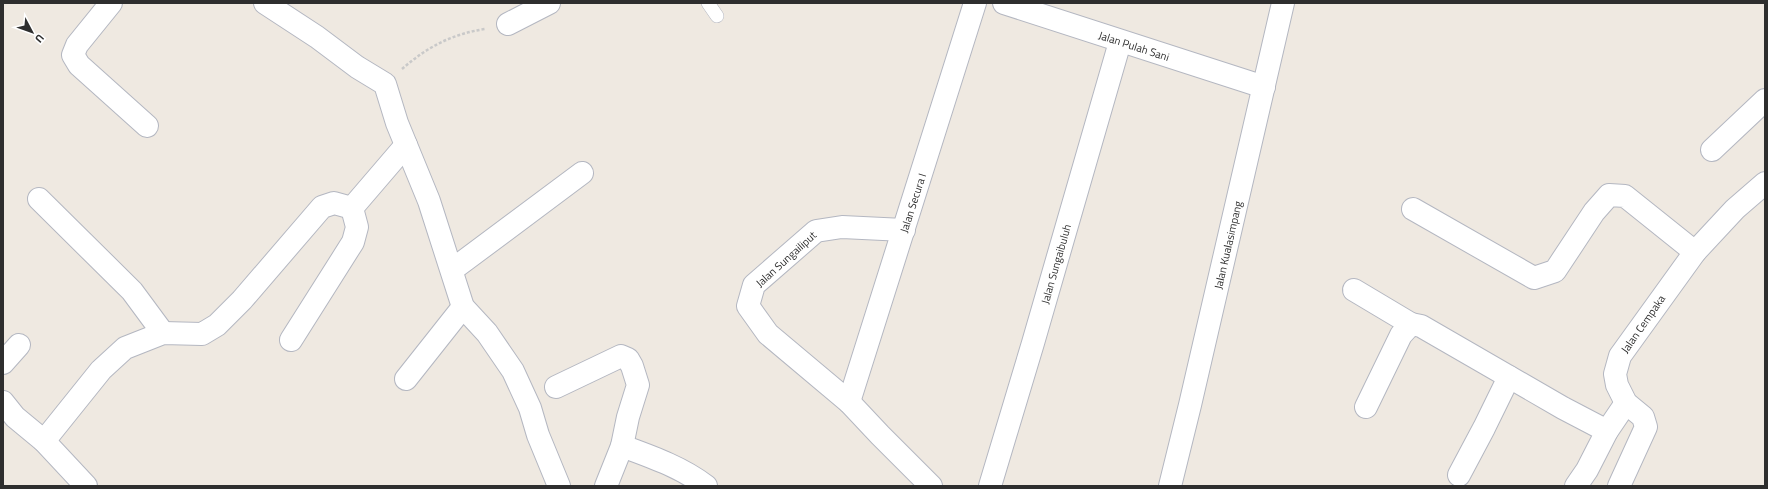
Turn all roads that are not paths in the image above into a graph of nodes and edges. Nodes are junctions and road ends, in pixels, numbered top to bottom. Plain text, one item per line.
1 (111, 3) edge
2 (265, 3) edge
3 (549, 3) edge
4 (708, 3) edge
5 (975, 3) edge
6 (1004, 3) edge
7 (1283, 3) edge
8 (718, 16) dead end
9 (508, 24) road end
10 (1120, 42) junction
11 (1264, 87) junction
12 (1765, 100) edge
13 (147, 126) dead end
14 (406, 145) junction
15 (1712, 150) dead end
16 (582, 172) dead end
17 (1765, 183) edge
18 (39, 199) dead end
19 (352, 208) junction
20 (1412, 209) dead end
21 (904, 230) junction
22 (1695, 252) junction
23 (452, 270) junction
24 (1354, 290) dead end
25 (463, 307) junction
26 (1411, 324) junction
27 (163, 333) junction
28 (291, 340) dead end
29 (19, 345) dead end
30 (3, 363) edge
31 (1508, 377) junction
32 (406, 380) dead end
33 (556, 387) dead end
34 (3, 402) edge
35 (849, 402) junction
36 (1626, 403) junction
37 (1366, 407) dead end
38 (1607, 431) junction
39 (44, 441) junction
40 (622, 446) junction
41 (1459, 475) dead end
42 (86, 486) edge
43 (559, 486) edge
44 (606, 486) edge
45 (706, 486) edge
46 (931, 486) edge
47 (990, 486) edge
48 (1170, 486) edge
49 (1576, 486) edge
50 (1619, 486) edge

1 - 13 street
2 - 14 street
3 - 9 street
4 - 8 lane
5 - 21 street, Jalan Secura I
6 - 10 street, Jalan Pulah Sani
7 - 11 street, Jalan Kualasimpang
10 - 11 street, Jalan Pulah Sani
10 - 47 street, Jalan Sungaibuluh
11 - 48 street, Jalan Kualasimpang
12 - 15 street
14 - 19 street
14 - 23 street
16 - 23 street
17 - 22 street, Jalan Cempaka
18 - 27 street
19 - 27 street
19 - 28 street
20 - 22 street
21 - 35 street, Jalan Secura I
21 - 35 street, Jalan Sungailiput
22 - 36 street, Jalan Cempaka
23 - 25 street
24 - 26 street
25 - 32 street
25 - 43 street
26 - 31 street
26 - 37 street
27 - 39 street
29 - 30 street
31 - 38 street
31 - 41 street
33 - 40 street
34 - 39 street
35 - 46 street
36 - 38 street
36 - 50 street, Jalan Cempaka
38 - 49 street
39 - 42 street
40 - 44 street
40 - 45 street

